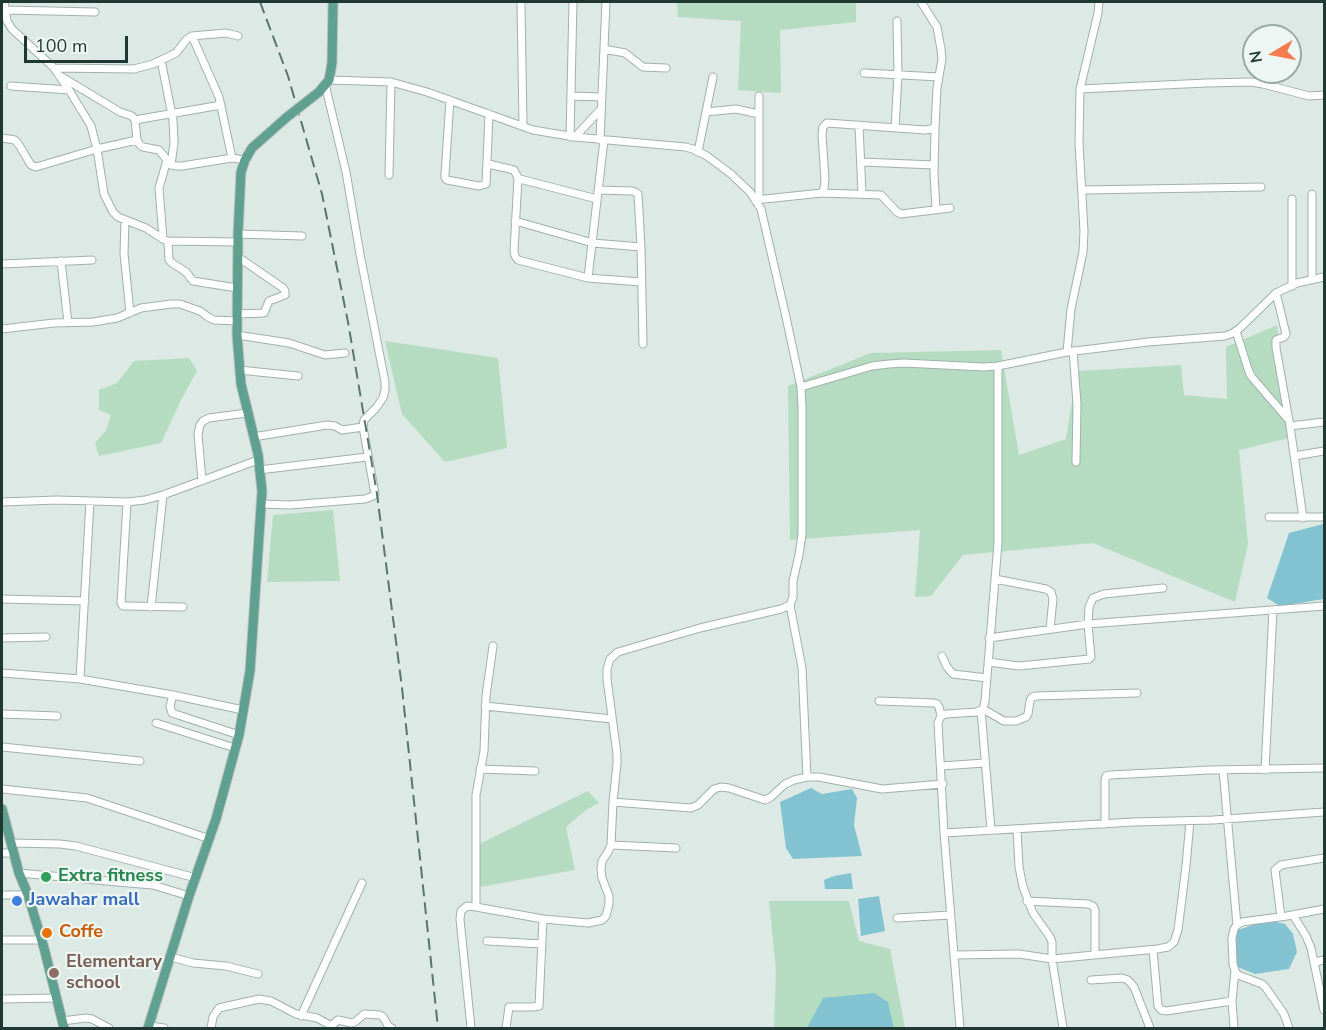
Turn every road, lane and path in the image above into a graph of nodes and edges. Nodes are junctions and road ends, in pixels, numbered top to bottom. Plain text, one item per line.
1 (333, 2) edge
2 (521, 2) edge
3 (573, 2) edge
4 (606, 2) edge
5 (921, 2) edge
6 (1099, 2) edge
7 (4, 6) edge
8 (95, 12) dead end
9 (897, 21) dead end
10 (192, 36) junction
11 (238, 36) dead end
12 (604, 49) junction
13 (161, 60) junction
14 (666, 68) dead end
15 (56, 71) junction
16 (864, 73) dead end
17 (898, 75) junction
18 (939, 77) junction
19 (713, 78) dead end
20 (327, 82) junction
21 (391, 82) junction
22 (11, 86) dead end
23 (1080, 89) junction
24 (69, 90) junction
25 (1324, 95) edge
26 (571, 96) junction
27 (759, 96) dead end
28 (602, 98) junction
29 (450, 100) junction
30 (221, 105) junction
31 (601, 109) junction
32 (706, 112) junction
33 (172, 114) junction
34 (489, 114) junction
35 (759, 114) junction
36 (135, 120) junction
37 (859, 125) junction
38 (523, 126) junction
39 (935, 127) junction
40 (896, 128) junction
41 (572, 137) junction
42 (2, 138) edge
43 (137, 140) junction
44 (602, 140) junction
45 (97, 149) junction
46 (696, 151) junction
47 (232, 158) junction
48 (245, 160) junction
49 (169, 162) junction
50 (861, 162) junction
51 (488, 164) junction
52 (934, 165) junction
53 (389, 175) dead end
54 (518, 178) junction
55 (1261, 187) dead end
56 (598, 190) junction
57 (1083, 190) junction
58 (822, 193) junction
59 (862, 194) junction
60 (1312, 194) dead end
61 (597, 199) junction
62 (1292, 199) dead end
63 (757, 200) junction
64 (950, 208) dead end
65 (936, 209) junction
66 (125, 220) junction
67 (515, 221) junction
68 (302, 236) dead end
69 (238, 238) junction
70 (166, 240) junction
71 (593, 243) junction
72 (641, 247) junction
73 (238, 257) junction
74 (92, 260) dead end
75 (61, 261) junction
76 (2, 264) edge
77 (1324, 277) edge
78 (588, 278) junction
79 (1312, 280) junction
80 (641, 282) junction
81 (1292, 286) junction
82 (237, 288) junction
83 (1276, 293) junction
84 (130, 313) junction
85 (237, 317) junction
86 (68, 323) junction
87 (2, 329) edge
88 (1236, 331) junction
89 (237, 335) junction
90 (643, 344) dead end
91 (1070, 351) junction
92 (345, 352) dead end
93 (998, 366) junction
94 (239, 370) junction
95 (298, 376) dead end
96 (801, 387) junction
97 (247, 413) junction
98 (1324, 422) edge
99 (1289, 423) junction
100 (363, 427) junction
101 (253, 437) junction
102 (1324, 451) edge
103 (1294, 456) junction
104 (367, 457) junction
105 (1076, 462) dead end
106 (259, 465) junction
107 (202, 481) junction
108 (163, 495) junction
109 (90, 501) junction
110 (2, 502) edge
111 (127, 502) junction
112 (261, 504) junction
113 (1269, 517) dead end
114 (1324, 517) edge
115 (1303, 518) junction
116 (995, 579) junction
117 (1163, 588) dead end
118 (2, 599) edge
119 (85, 601) junction
120 (790, 605) junction
121 (1324, 606) edge
122 (151, 607) junction
123 (183, 607) dead end
124 (1273, 610) junction
125 (1088, 624) junction
126 (1050, 629) junction
127 (2, 638) edge
128 (46, 638) dead end
129 (989, 638) junction
130 (493, 646) dead end
131 (942, 656) dead end
132 (988, 662) junction
133 (2, 673) edge
134 (987, 678) junction
135 (80, 679) junction
136 (1137, 693) dead end
137 (173, 695) junction
138 (879, 701) dead end
139 (485, 706) junction
140 (243, 710) junction
141 (982, 710) junction
142 (2, 714) edge
143 (57, 716) dead end
144 (941, 716) junction
145 (612, 719) junction
146 (156, 723) dead end
147 (239, 735) junction
148 (2, 747) edge
149 (235, 748) junction
150 (140, 761) dead end
151 (986, 763) junction
152 (941, 766) junction
153 (1324, 768) edge
154 (480, 769) junction
155 (1223, 770) junction
156 (1265, 770) junction
157 (536, 771) dead end
158 (807, 777) junction
159 (942, 784) junction
160 (2, 789) edge
161 (613, 802) junction
162 (2, 809) edge
163 (1324, 812) edge
164 (1227, 819) junction
165 (1190, 820) junction
166 (1105, 824) junction
167 (1017, 829) junction
168 (991, 830) junction
169 (944, 833) junction
170 (210, 839) junction
171 (611, 844) junction
172 (12, 848) junction
173 (676, 848) dead end
174 (2, 853) edge
175 (1324, 858) edge
176 (19, 873) junction
177 (196, 878) junction
178 (362, 883) dead end
179 (2, 895) edge
180 (28, 895) junction
181 (189, 896) junction
182 (1027, 901) junction
183 (476, 907) junction
184 (1324, 909) edge
185 (951, 915) junction
186 (1293, 915) junction
187 (1281, 917) junction
188 (897, 918) dead end
189 (543, 919) junction
190 (1237, 925) junction
191 (2, 940) edge
192 (41, 940) junction
193 (486, 941) dead end
194 (542, 944) junction
195 (1153, 950) junction
196 (954, 955) junction
197 (1095, 955) junction
198 (171, 957) junction
199 (1052, 959) junction
200 (1324, 960) edge
201 (1315, 962) junction
202 (1235, 971) junction
203 (258, 974) dead end
204 (1091, 980) dead end
205 (57, 998) junction
206 (2, 999) edge
207 (1232, 1001) junction
208 (1324, 1010) edge
209 (301, 1016) junction
210 (63, 1025) edge
211 (149, 1027) edge
212 (389, 1027) edge
213 (109, 1029) edge
214 (164, 1029) edge
215 (211, 1029) edge
216 (471, 1029) edge
217 (506, 1029) edge
218 (960, 1029) edge
219 (1063, 1029) edge
220 (1150, 1029) edge
221 (1234, 1029) edge
222 (1289, 1029) edge

1 - 20 main road
2 - 38 street
3 - 26 street
4 - 12 street
5 - 18 street
6 - 23 street
7 - 8 street
7 - 15 street
9 - 17 street
10 - 11 street
10 - 13 street
10 - 30 street
12 - 14 street
12 - 28 street
13 - 15 street
13 - 33 street
15 - 24 street
15 - 36 street
16 - 17 street
17 - 18 street
17 - 40 street
18 - 39 street
19 - 32 street
20 - 21 street
20 - 48 main road, bridge
20 - 100 street
21 - 29 street
21 - 53 street
22 - 24 street
23 - 25 street
23 - 57 street
24 - 45 street
26 - 28 street
26 - 41 street
27 - 35 street
28 - 31 street
29 - 34 street
29 - 51 street
30 - 33 street
30 - 47 street
31 - 41 street
31 - 44 street
32 - 35 street
32 - 46 street
33 - 36 street
33 - 49 street
34 - 38 street
34 - 51 street
35 - 63 street
36 - 43 street
37 - 40 street
37 - 50 street
37 - 58 street
38 - 41 street
39 - 40 street
39 - 52 street
41 - 44 street
42 - 45 street
43 - 45 street
43 - 49 street
44 - 46 street
44 - 56 street
45 - 66 street
46 - 63 street
47 - 48 street
47 - 49 street
48 - 69 main road
49 - 70 street
50 - 52 street
50 - 59 street
51 - 54 street
52 - 65 street
54 - 61 street
54 - 67 street
55 - 57 street
56 - 61 street
56 - 72 street
57 - 91 street
58 - 59 street
58 - 63 street
59 - 65 street
60 - 79 street
61 - 71 street
62 - 81 street
63 - 96 street
64 - 65 street
66 - 70 street
66 - 84 street
67 - 71 street
67 - 78 street
68 - 69 street
69 - 70 street
69 - 73 main road
70 - 82 street
71 - 72 street
71 - 78 street
72 - 80 street
73 - 82 main road
73 - 85 street
74 - 75 street
75 - 76 street
75 - 86 street
77 - 79 street
78 - 80 street
79 - 81 street
80 - 90 street
81 - 83 street
82 - 85 main road
83 - 88 street
83 - 99 street
84 - 85 street
84 - 86 street
85 - 89 main road
86 - 87 street
88 - 91 street
88 - 99 street
89 - 92 street
89 - 94 main road
91 - 93 street
91 - 105 street
93 - 96 street
93 - 116 street
94 - 95 street
94 - 97 main road
96 - 120 street
97 - 101 main road
97 - 107 street
98 - 99 street
99 - 103 street
100 - 101 street
100 - 104 street
101 - 106 main road
102 - 103 street
103 - 115 street
104 - 106 street
104 - 112 street
106 - 107 street
106 - 112 main road
107 - 108 street
108 - 111 street
108 - 122 street
109 - 110 street
109 - 111 street
109 - 119 street
111 - 122 street
112 - 140 main road
113 - 115 street
114 - 115 street
116 - 126 street
116 - 129 street
117 - 125 street
118 - 119 street
119 - 135 street
120 - 145 street
120 - 158 street
121 - 124 street
122 - 123 street
124 - 125 street
124 - 156 street
125 - 126 street
125 - 132 street
126 - 129 street
127 - 128 street
129 - 132 street
130 - 139 street
131 - 134 street
132 - 134 street
133 - 135 street
134 - 141 street
135 - 137 street
136 - 141 street
137 - 140 street
137 - 147 street
138 - 144 street
139 - 145 street
139 - 154 street
140 - 147 main road
141 - 144 street
141 - 151 street
142 - 143 street
144 - 152 street
145 - 161 street
146 - 149 street
147 - 149 main road
148 - 150 street
149 - 170 main road
151 - 152 street
151 - 168 street
152 - 159 street
153 - 156 street
154 - 157 street
154 - 183 street
155 - 156 street
155 - 164 street
155 - 166 street
158 - 159 street
158 - 161 street
159 - 169 street
160 - 170 street
161 - 171 street
162 - 172 main road
163 - 164 street
164 - 165 street
164 - 190 street
165 - 166 street
165 - 195 street
166 - 167 street
167 - 168 street
167 - 182 street
168 - 169 street
169 - 185 street
170 - 177 main road
171 - 173 street
171 - 189 street
172 - 174 street
172 - 176 main road
172 - 177 street
175 - 187 street
176 - 180 main road
176 - 181 street
177 - 181 main road
178 - 209 street
179 - 180 street
180 - 192 main road
181 - 198 main road
182 - 197 street
182 - 199 street
183 - 189 street
183 - 216 street
184 - 186 street
185 - 188 street
185 - 196 street
186 - 187 street
186 - 201 street
187 - 190 street
189 - 194 street
190 - 202 street
191 - 192 street
192 - 205 main road
193 - 194 street
194 - 217 street
195 - 197 street
195 - 207 street
196 - 199 street
196 - 218 street
197 - 199 street
198 - 203 street
198 - 211 main road
199 - 219 street
200 - 201 street
201 - 208 street
202 - 207 street
202 - 222 street
204 - 220 street
205 - 206 street
205 - 210 main road
207 - 221 street
209 - 212 street
209 - 215 street
210 - 213 street
211 - 214 street

